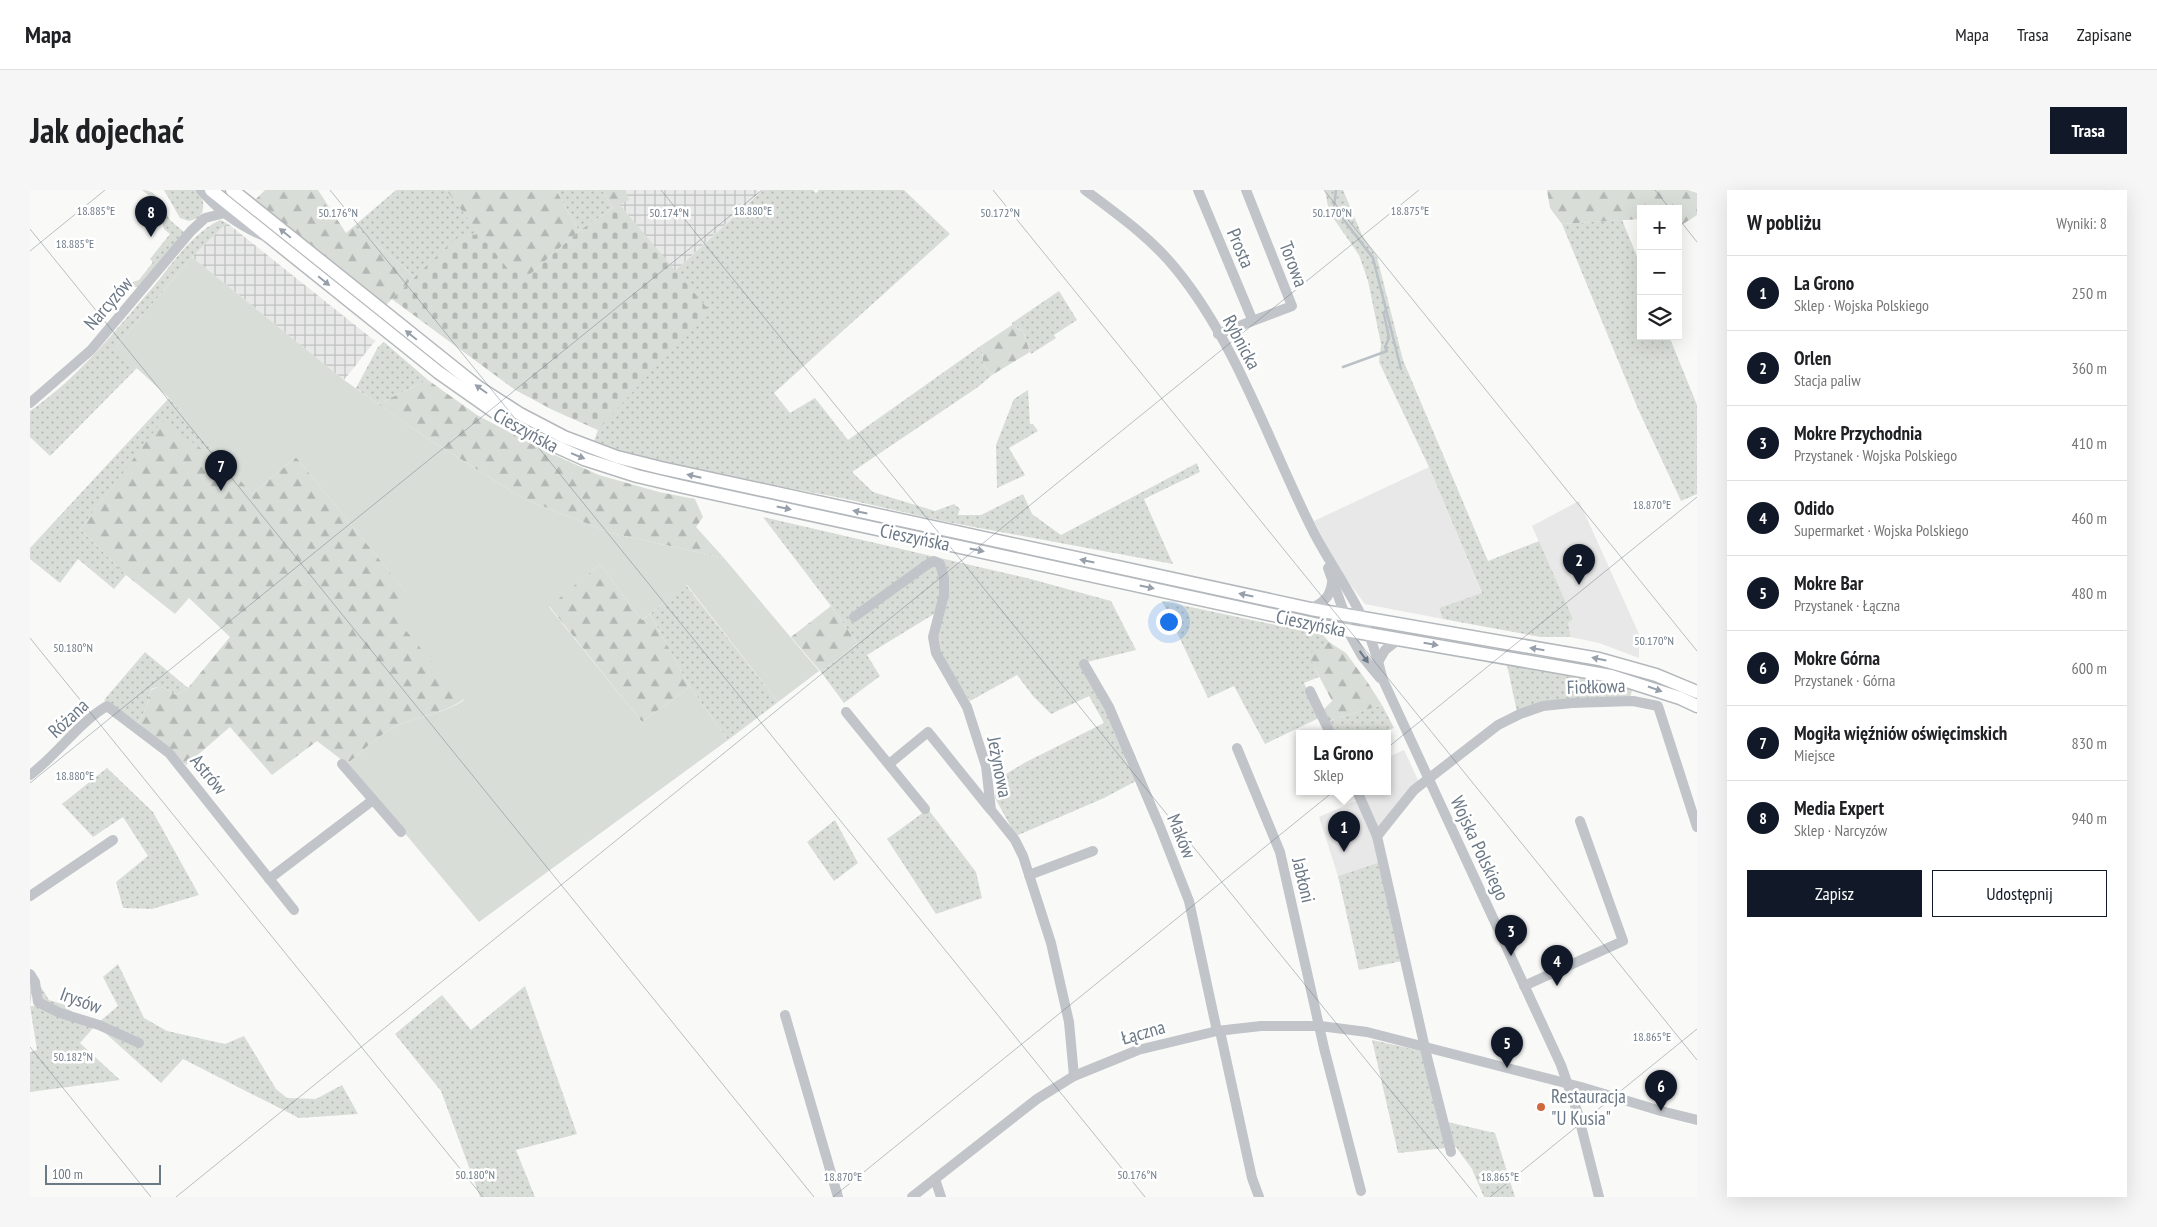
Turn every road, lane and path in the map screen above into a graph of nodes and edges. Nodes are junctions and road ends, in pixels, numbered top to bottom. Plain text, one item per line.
1 (201, 190) edge
2 (232, 190) edge
3 (1085, 190) edge
4 (1198, 190) edge
5 (1246, 190) edge
6 (210, 195) edge
7 (225, 213) junction
8 (205, 218) junction
9 (272, 240) junction
10 (1252, 320) junction
11 (1218, 334) junction
12 (30, 403) edge
13 (1321, 546) junction
14 (1332, 582) junction
15 (1311, 609) junction
16 (1345, 615) junction
17 (854, 617) dead end
18 (1362, 619) junction
19 (1348, 631) junction
20 (1368, 634) junction
21 (1399, 639) junction
22 (1378, 662) junction
23 (1084, 664) dead end
24 (1383, 680) junction
25 (1310, 691) dead end
26 (1697, 692) edge
27 (107, 706) joint
28 (1697, 706) edge
29 (846, 712) dead end
30 (1329, 730) edge
31 (1237, 748) dead end
32 (342, 764) dead end
33 (889, 764) junction
34 (30, 775) edge
35 (1429, 779) junction
36 (1359, 795) edge
37 (373, 800) junction
38 (925, 809) dead end
39 (991, 810) junction
40 (1580, 822) dead end
41 (1697, 828) edge
42 (401, 832) dead end
43 (1378, 836) junction
44 (113, 840) dead end
45 (1093, 851) dead end
46 (1029, 875) junction
47 (269, 879) junction
48 (30, 896) edge
49 (294, 910) dead end
50 (30, 974) edge
51 (1524, 986) junction
52 (785, 1015) dead end
53 (1320, 1026) junction
54 (1218, 1031) junction
55 (139, 1043) dead end
56 (1424, 1046) junction
57 (1074, 1076) junction
58 (1569, 1084) junction
59 (1697, 1120) edge
60 (1452, 1152) dead end
61 (935, 1179) junction
62 (1361, 1191) dead end
63 (838, 1197) edge
64 (912, 1197) edge
65 (940, 1197) edge
66 (1259, 1197) edge
67 (1599, 1197) edge

1 - 6 street
15 -> 2 main road, Cieszyńska
3 - 11 street, Rybnicka
4 - 10 street, Prosta
5 - 10 street, Torowa
6 - 7 street
6 - 8 street, Narcyzów
6 - 9 main road, Cieszyńska
7 - 8 street
7 - 9 street
8 - 12 street, Narcyzów
9 -> 19 main road, Cieszyńska
10 - 11 street, Torowa
11 - 13 street, Rybnicka
13 - 14 street, Rybnicka
13 - 18 street, Rybnicka
14 - 15 street
14 - 16 street, Rybnicka
15 - 16 main road, Cieszyńska
16 - 18 main road, Cieszyńska
16 - 19 street, Wojska Polskiego
17 - 39 street, Jeżynowa
18 - 20 street, Wojska Polskiego
26 -> 18 main road, Cieszyńska
19 - 20 main road, Cieszyńska
19 -> 24 street, Wojska Polskiego
20 - 21 main road, Cieszyńska
20 - 22 street, Wojska Polskiego
21 - 22 street
21 -> 28 main road, Cieszyńska
22 - 24 street, Wojska Polskiego
23 - 54 street, Maków
24 - 35 street, Wojska Polskiego
25 - 30 street
27 - 34 street, Różana
27 - 47 street, Astrów
29 - 33 street
31 - 53 street, Jabłoni
32 - 37 street
33 - 38 street
33 - 39 street
35 - 41 street, Fiołkowa
35 - 43 street, Wojska Polskiego
35 - 51 street, Wojska Polskiego
36 - 43 street
37 - 42 street
37 - 47 street
39 - 46 street, Jeżynowa
40 - 51 street
43 - 56 street
44 - 48 street
45 - 46 street
46 - 57 street, Jeżynowa
47 - 49 street, Astrów
50 - 55 street, Irysów
51 - 58 street, Wojska Polskiego
52 - 63 street
53 - 54 street, Łączna
53 - 56 street, Łączna
53 - 62 street, Jabłoni
54 - 57 street, Łączna
54 - 66 street, Maków
56 - 58 street, Łączna
56 - 60 street
57 - 61 street, Łączna
58 - 59 street, Łączna
58 - 67 street, Wojska Polskiego
61 - 64 street, Łączna
61 - 65 street

